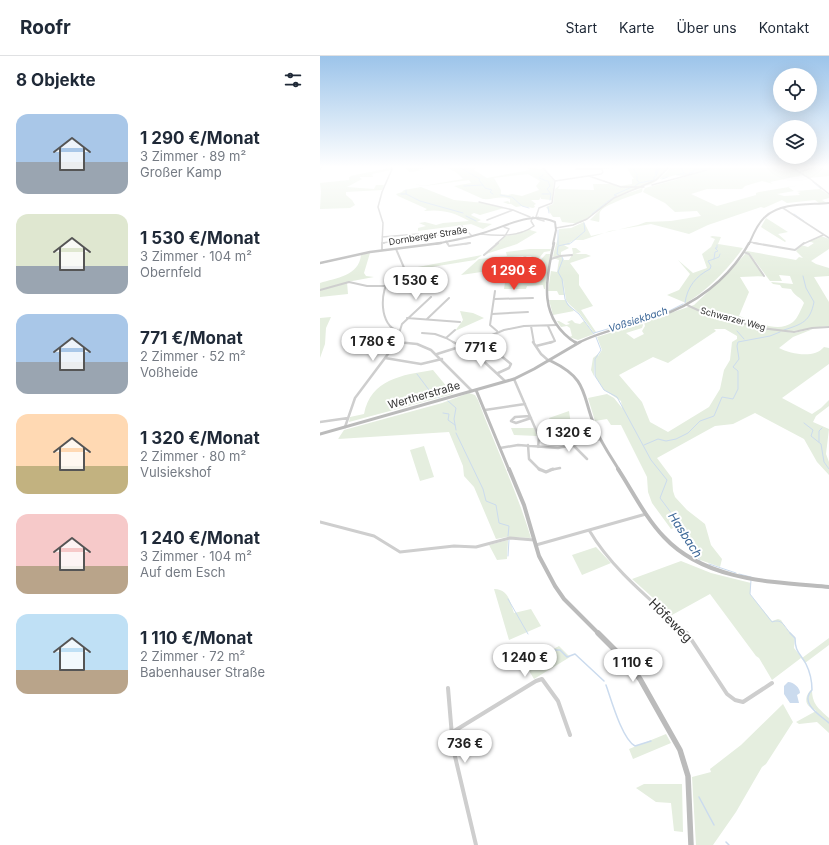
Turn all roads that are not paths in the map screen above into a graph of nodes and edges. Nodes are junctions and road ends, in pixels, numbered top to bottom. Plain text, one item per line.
1 (380, 203) edge
2 (482, 203) edge
3 (552, 203) edge
4 (609, 203) edge
5 (829, 203) edge
6 (783, 208) junction
7 (513, 210) junction
8 (531, 217) junction
9 (537, 217) junction
10 (487, 220) dead end
11 (544, 221) dead end
12 (462, 226) dead end
13 (504, 227) junction
14 (556, 228) junction
15 (466, 231) junction
16 (481, 234) junction
17 (824, 235) junction
18 (472, 236) junction
19 (505, 236) junction
20 (382, 237) junction
21 (419, 238) junction
22 (829, 238) edge
23 (446, 241) junction
24 (750, 242) junction
25 (382, 243) junction
26 (470, 243) dead end
27 (396, 249) junction
28 (382, 250) junction
29 (744, 252) junction
30 (484, 254) dead end
31 (572, 255) dead end
32 (551, 259) junction
33 (320, 263) edge
34 (764, 276) dead end
35 (385, 286) junction
36 (320, 290) edge
37 (495, 291) dead end
38 (431, 297) dead end
39 (449, 298) dead end
40 (532, 298) dead end
41 (494, 299) junction
42 (687, 305) junction
43 (528, 312) dead end
44 (492, 314) junction
45 (407, 318) junction
46 (427, 319) junction
47 (460, 322) dead end
48 (557, 325) junction
49 (530, 326) junction
50 (548, 326) junction
51 (829, 327) edge
52 (455, 330) dead end
53 (399, 331) junction
54 (497, 332) junction
55 (422, 333) dead end
56 (446, 338) junction
57 (481, 338) junction
58 (396, 342) junction
59 (577, 343) junction
60 (466, 345) junction
61 (536, 346) junction
62 (462, 347) junction
63 (437, 354) junction
64 (385, 358) junction
65 (442, 359) junction
66 (551, 361) junction
67 (498, 373) junction
68 (514, 379) junction
69 (505, 381) junction
70 (474, 390) junction
71 (525, 404) junction
72 (485, 410) junction
73 (531, 417) junction
74 (348, 418) junction
75 (320, 422) edge
76 (345, 427) junction
77 (320, 434) edge
78 (600, 439) junction
79 (528, 445) junction
80 (573, 445) junction
81 (538, 447) junction
82 (500, 448) junction
83 (587, 459) dead end
84 (560, 468) dead end
85 (646, 514) junction
86 (320, 522) edge
87 (589, 530) junction
88 (535, 543) junction
89 (829, 587) edge
90 (772, 683) dead end
91 (448, 688) dead end
92 (451, 733) junction
93 (570, 735) dead end
94 (476, 845) edge
95 (691, 845) edge

1 - 20 street
2 - 7 street
3 - 9 street
4 - 14 street
5 - 6 main road, Wertherstraße
6 - 17 street
6 - 24 main road, Wertherstraße
7 - 8 street
7 - 10 street
8 - 9 main road, Dornberger Straße
8 - 13 main road, Dornberger Straße
8 - 19 street
9 - 11 street
9 - 14 main road
12 - 15 street
13 - 16 main road, Dornberger Straße
13 - 19 street
14 - 32 main road
15 - 18 street
15 - 21 street
16 - 18 main road, Dornberger Straße
16 - 19 street
17 - 22 street
17 - 24 street
18 - 23 main road, Dornberger Straße
19 - 30 street
20 - 21 street
20 - 25 street
21 - 25 street
23 - 26 street
23 - 27 main road, Dornberger Straße
24 - 29 main road, Wertherstraße
25 - 28 street
27 - 28 main road, Dornberger Straße
27 - 35 street
28 - 33 main road, Dornberger Straße
29 - 34 street
29 - 42 main road, Wertherstraße
31 - 32 street
32 - 48 main road
35 - 36 street
35 - 53 street
37 - 41 street
38 - 45 street
39 - 46 street
40 - 41 street
41 - 44 street
42 - 51 street, Schwarzer Weg
42 - 59 main road, Wertherstraße
43 - 44 street
44 - 54 street
45 - 46 street
45 - 53 street
46 - 47 street
48 - 50 street
48 - 59 main road
49 - 50 street
49 - 54 street
49 - 61 street
50 - 61 street
52 - 56 street
53 - 58 street
54 - 57 street
55 - 56 street
56 - 62 street
57 - 60 street
57 - 67 street
58 - 63 street
58 - 64 street
59 - 66 main road, Wertherstraße
60 - 62 street
60 - 67 street
61 - 66 street
62 - 63 street
63 - 65 street
64 - 65 street
64 - 74 street
65 - 70 street
66 - 68 main road, Wertherstraße
66 - 78 main road
67 - 69 street
68 - 69 main road, Wertherstraße
68 - 71 street
69 - 70 main road, Wertherstraße
70 - 72 main road
70 - 76 main road, Wertherstraße
71 - 72 street
71 - 73 street
72 - 82 main road
73 - 73 street
73 - 81 street
74 - 75 street
74 - 76 street
76 - 77 main road, Wertherstraße
78 - 80 street
78 - 85 main road
79 - 81 street
79 - 82 street
79 - 84 street
80 - 81 street
80 - 83 street
82 - 88 main road
85 - 87 street
85 - 89 main road
86 - 88 street
87 - 88 street
87 - 90 street, Höfeweg
88 - 95 main road
91 - 92 street
92 - 93 street
92 - 94 street

